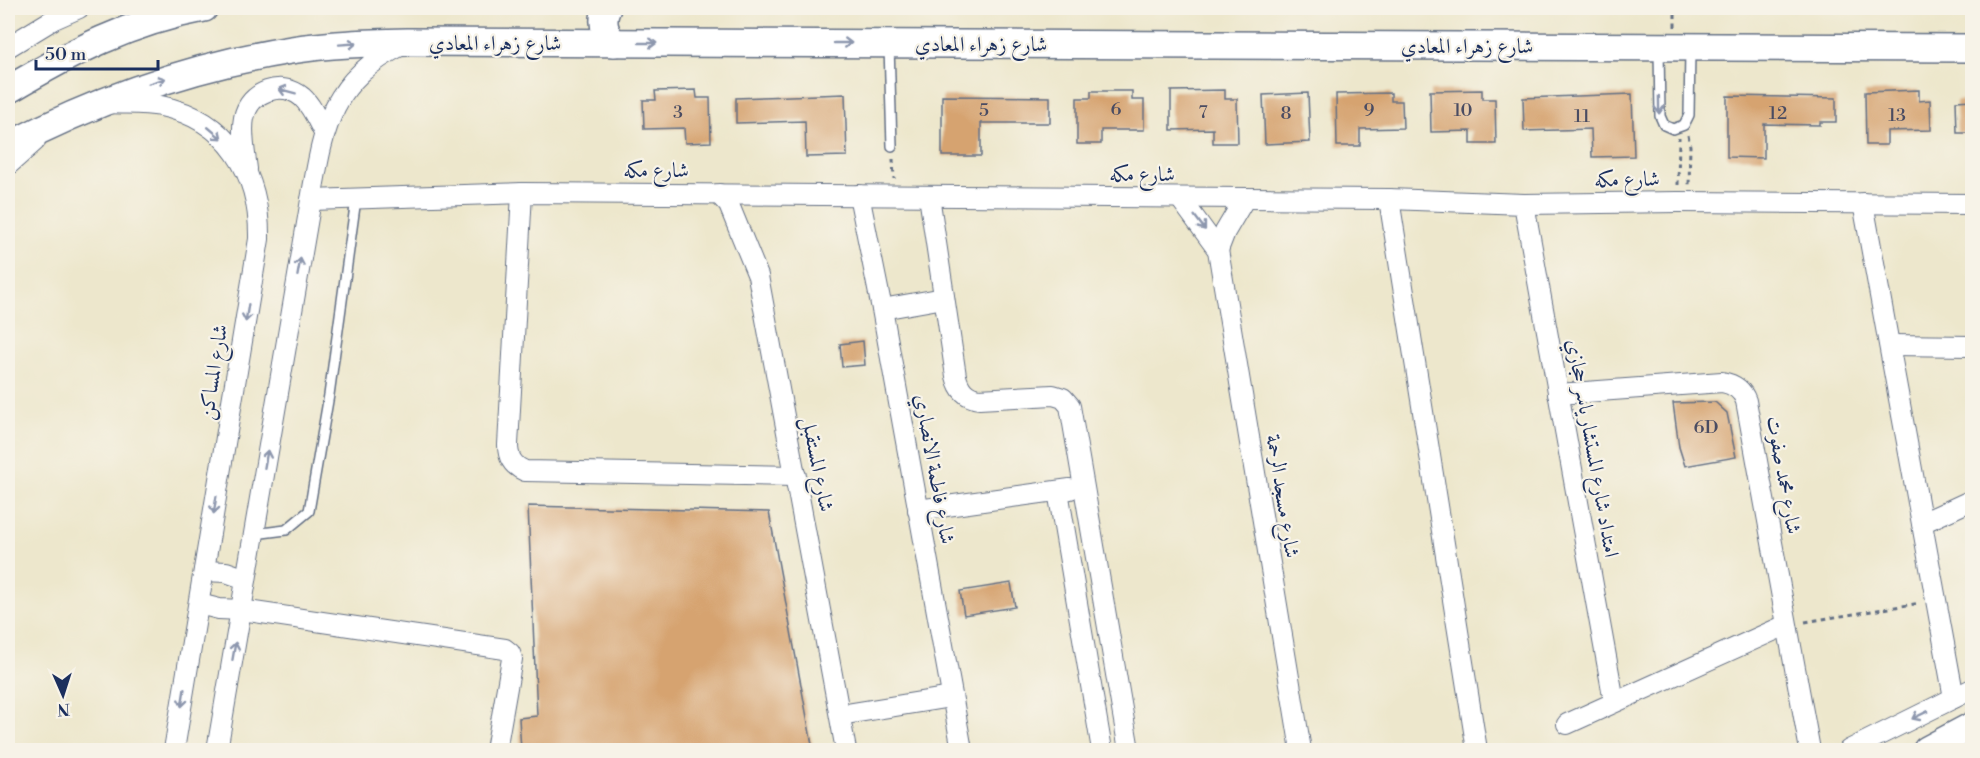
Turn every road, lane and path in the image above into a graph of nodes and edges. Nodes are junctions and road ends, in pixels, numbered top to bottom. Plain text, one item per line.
1 (79, 8) edge
2 (204, 8) edge
3 (607, 8) edge
4 (52, 13) edge
5 (408, 42) junction
6 (614, 43) junction
7 (889, 44) junction
8 (8, 47) edge
9 (1659, 47) junction
10 (1690, 47) junction
11 (1972, 48) edge
12 (8, 90) edge
13 (101, 102) junction
14 (56, 121) junction
15 (1684, 125) junction
16 (324, 133) junction
17 (8, 146) edge
18 (892, 146) joint
19 (1678, 155) dead end
20 (8, 165) edge
21 (247, 172) junction
22 (1678, 178) dead end
23 (1690, 178) dead end
24 (522, 193) junction
25 (719, 194) junction
26 (859, 195) junction
27 (895, 196) junction
28 (929, 196) junction
29 (356, 198) junction
30 (1180, 198) junction
31 (1245, 198) junction
32 (1389, 199) junction
33 (311, 200) junction
34 (1863, 203) junction
35 (1524, 204) junction
36 (1972, 204) edge
37 (1218, 250) junction
38 (944, 298) junction
39 (882, 309) junction
40 (1890, 345) junction
41 (1972, 346) edge
42 (1558, 394) junction
43 (796, 477) junction
44 (1085, 487) junction
45 (1058, 491) junction
46 (1972, 500) edge
47 (918, 510) junction
48 (1922, 523) junction
49 (254, 534) junction
50 (204, 571) junction
51 (246, 579) junction
52 (1936, 600) junction
53 (199, 604) junction
54 (241, 610) junction
55 (1786, 625) junction
56 (1972, 689) edge
57 (951, 697) junction
58 (1954, 698) junction
59 (1614, 701) junction
60 (840, 715) junction
61 (1567, 724) dead end
62 (1972, 726) edge
63 (174, 750) edge
64 (217, 750) edge
65 (496, 750) edge
66 (846, 750) edge
67 (962, 750) edge
68 (1102, 750) edge
69 (1129, 750) edge
70 (1301, 750) edge
71 (1477, 750) edge
72 (1810, 750) edge
73 (1849, 750) edge
74 (1927, 750) edge

1 - 4 street
2 - 12 main road
3 - 6 main road
4 - 8 street
5 - 6 main road, شارع زهراء المعادي
13 -> 5 main road, شارع زهراء المعادي
5 - 16 street
6 -> 7 main road, شارع زهراء المعادي
7 - 9 main road, شارع زهراء المعادي
7 - 18 lane
9 - 10 main road, شارع زهراء المعادي
9 -> 15 lane
10 - 11 main road, شارع زهراء المعادي
10 - 15 lane
13 - 14 main road, شارع زهراء المعادي
13 -> 21 street, شارع المساكن
14 - 17 main road, شارع زهراء المعادي
14 - 20 street
15 - 23 path
16 -> 21 street
16 - 33 street
18 - 27 path
19 - 22 path
21 -> 50 street, شارع المساكن
24 - 25 street, شارع مكه
24 - 29 street, شارع مكه
24 - 43 street
25 - 26 street, شارع مكه
25 - 43 street, شارع المستقبل
26 - 27 street, شارع مكه
26 - 39 street, شارع فاطمة الانصاري
27 - 28 street, شارع مكه
28 - 30 street, شارع مكه
28 - 38 street
29 - 33 street, شارع مكه
29 - 49 lane
30 - 31 street, شارع مكه
30 -> 37 street, شارع مسجد الرحمة
31 - 32 street, شارع مكه
31 - 37 street
32 - 35 street, شارع مكه
32 - 71 street
49 -> 33 street
34 - 35 street, شارع مكه
34 - 36 street, شارع مكه
34 - 40 street
35 - 42 street, امتداد شارع المستشار ياسر حجازي
37 - 70 street, شارع مسجد الرحمة
38 - 39 street
38 - 44 street
39 - 47 street, شارع فاطمة الانصاري
40 - 41 street
40 - 48 street
42 - 55 street, شارع محمد صفوت
42 - 59 street, امتداد شارع المستشار ياسر حجازي
43 - 60 street, شارع المستقبل
44 - 45 street
44 - 69 street
45 - 47 street
45 - 68 street
46 - 48 street
47 - 57 street, شارع فاطمة الانصاري
48 - 52 street
49 - 51 street
50 - 51 street
50 - 53 street, شارع المساكن
51 - 54 street
52 - 55 path
52 - 58 street
53 - 54 street
53 -> 63 street, شارع المساكن
64 -> 54 street
54 - 65 street
55 - 59 street
55 - 72 street, شارع محمد صفوت
56 - 58 street
57 - 60 street
57 - 67 street, شارع فاطمة الانصاري
58 -> 73 street
59 - 61 street
60 - 66 street, شارع المستقبل
62 - 74 main road

